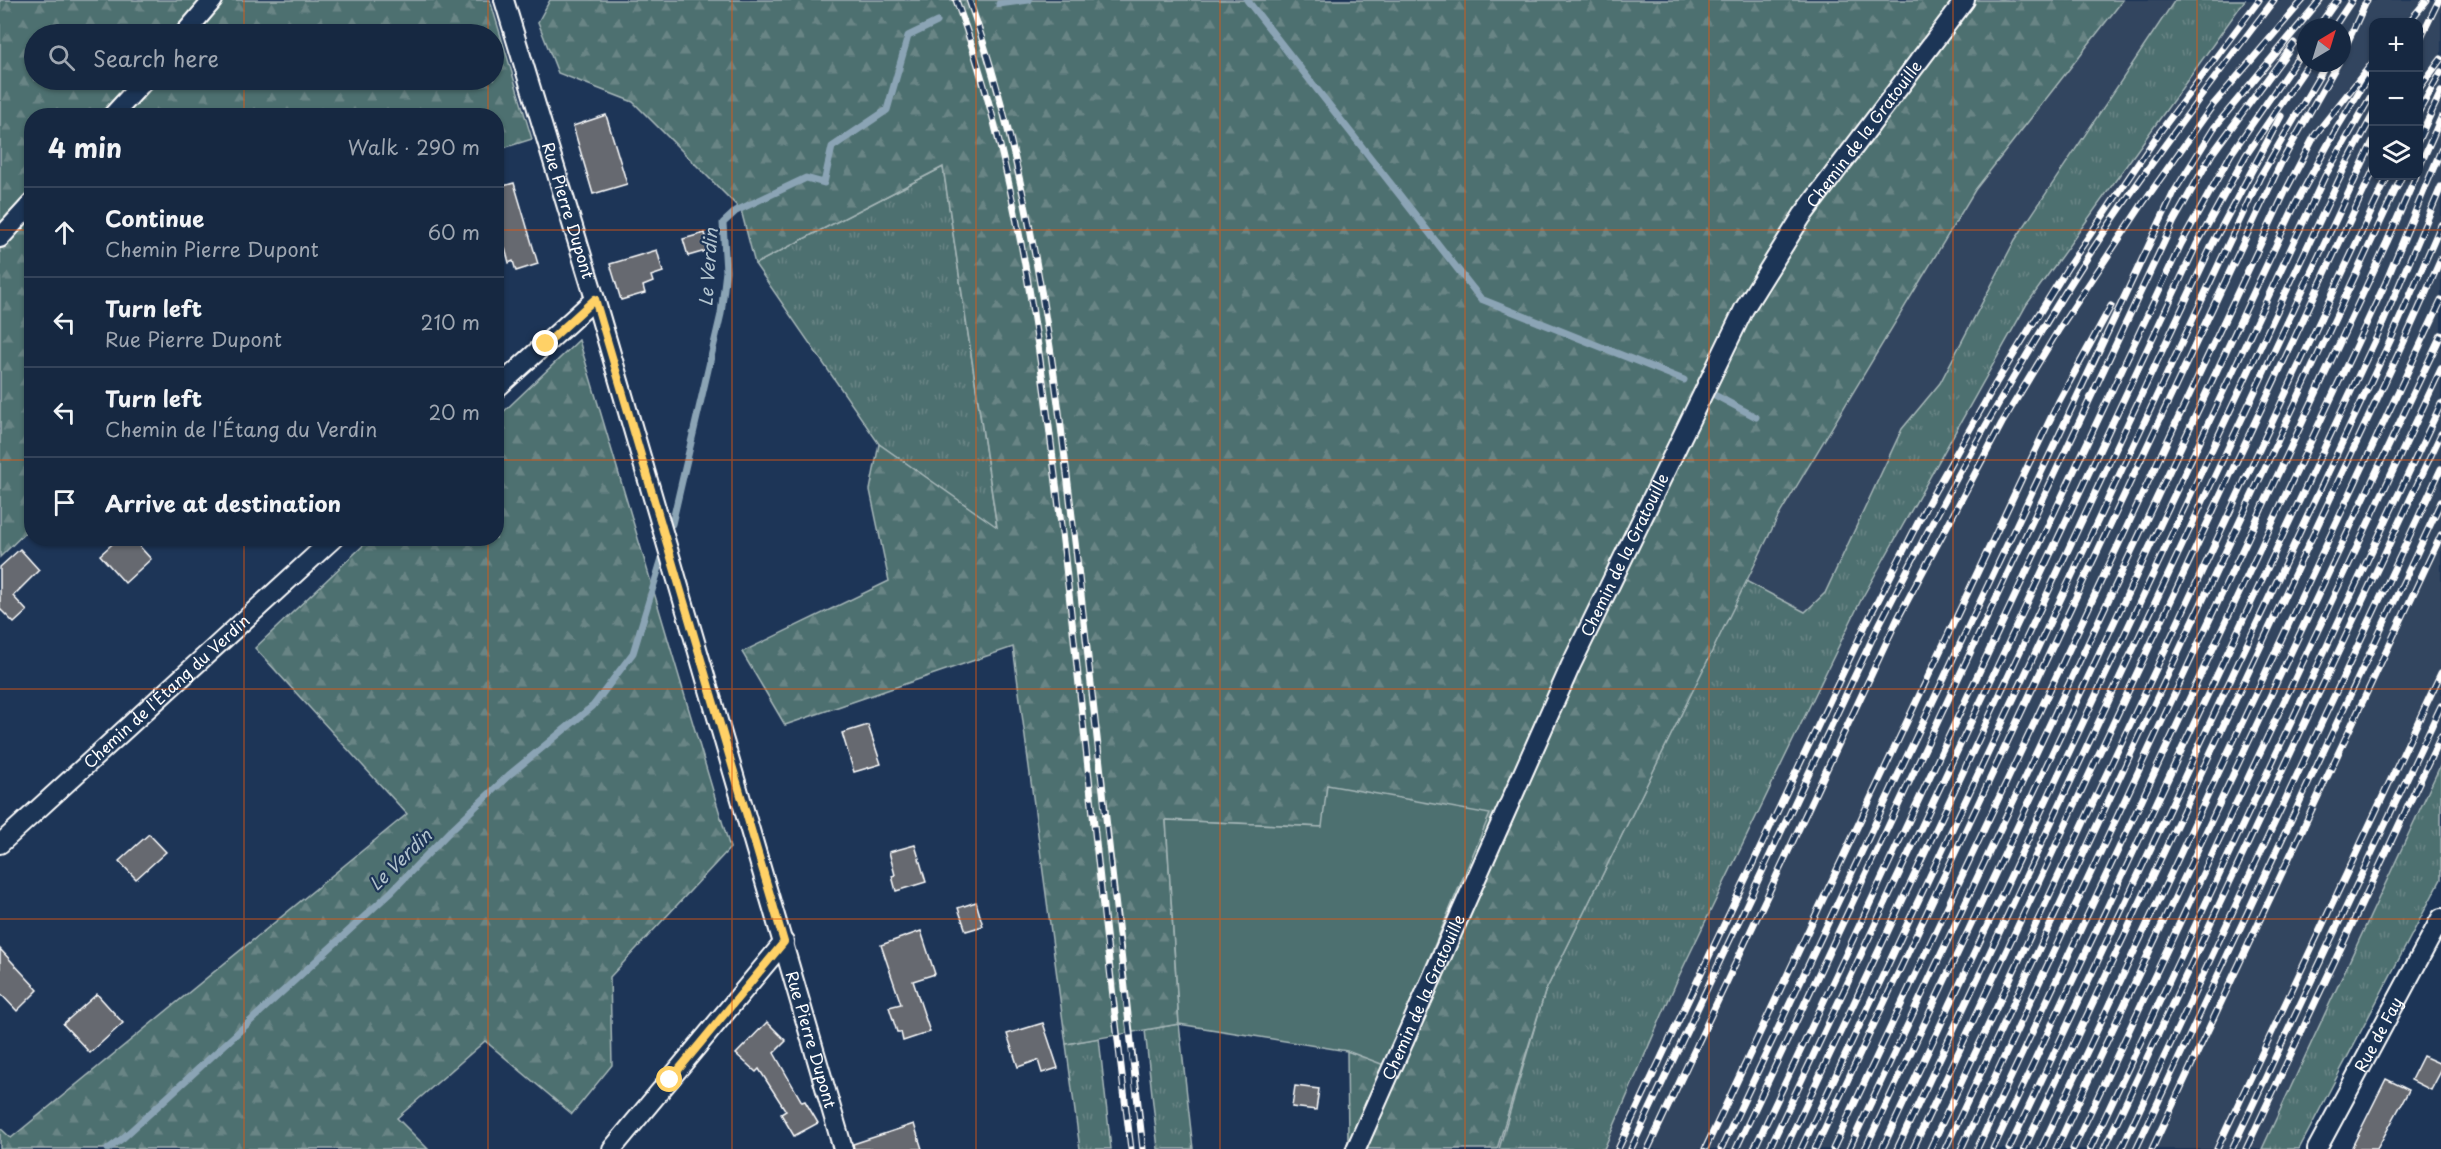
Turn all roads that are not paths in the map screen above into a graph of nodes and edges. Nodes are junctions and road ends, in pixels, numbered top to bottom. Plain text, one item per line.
1 (213, 0) edge
2 (504, 0) edge
3 (1965, 0) edge
4 (193, 24) edge
5 (136, 90) edge
6 (119, 108) edge
7 (24, 212) edge
8 (0, 238) edge
9 (595, 299) junction
10 (504, 382) edge
11 (325, 546) edge
12 (0, 844) edge
13 (2441, 918) edge
14 (784, 942) junction
15 (612, 1149) edge
16 (843, 1149) edge
17 (1356, 1149) edge
18 (2317, 1149) edge

1 - 4 street
2 - 9 street, Rue Pierre Dupont
3 - 17 street, Chemin de la Gratouille
5 - 6 street
7 - 8 street
9 - 10 street
9 - 14 street, Rue Pierre Dupont
11 - 12 street, Chemin de l'Étang du Verdin
13 - 18 street, Rue de Fay
14 - 15 street
14 - 16 street, Rue Pierre Dupont

